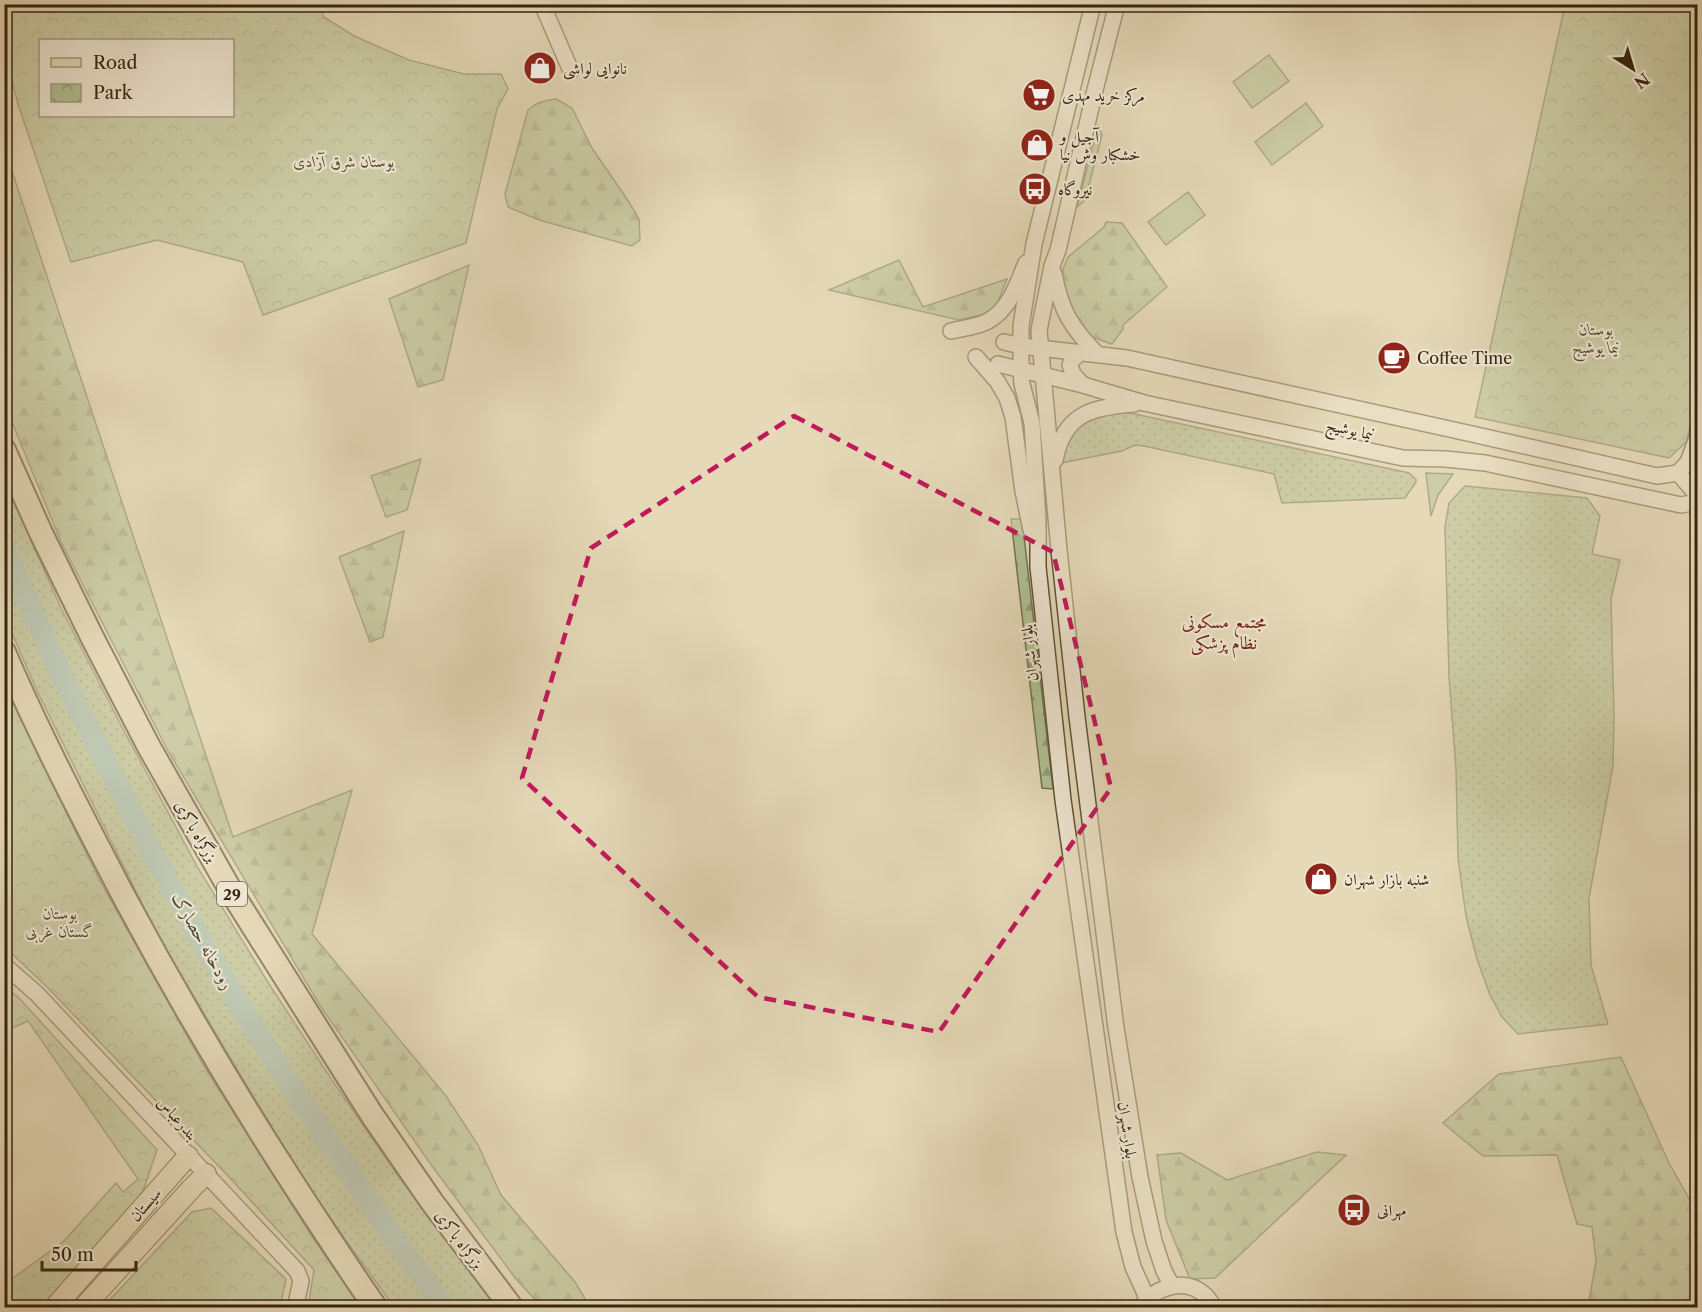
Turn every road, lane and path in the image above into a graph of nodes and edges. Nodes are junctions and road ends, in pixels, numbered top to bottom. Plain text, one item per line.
1 (542, 4) edge
2 (1093, 4) edge
3 (1116, 4) edge
4 (571, 71) dead end
5 (1034, 244) junction
6 (1053, 266) junction
7 (951, 331) dead end
8 (1004, 342) dead end
9 (1021, 346) junction
10 (1040, 348) junction
11 (1080, 353) junction
12 (1096, 354) junction
13 (976, 357) dead end
14 (998, 364) dead end
15 (1021, 369) junction
16 (1044, 375) junction
17 (1083, 385) junction
18 (1144, 403) junction
19 (1698, 435) edge
20 (4, 450) edge
21 (1678, 473) junction
22 (1052, 475) junction
23 (1698, 498) edge
24 (1038, 567) junction
25 (4, 652) edge
26 (4, 965) edge
27 (188, 1156) junction
28 (206, 1174) junction
29 (1172, 1286) junction
30 (1144, 1303) edge
31 (54, 1308) edge
32 (83, 1308) edge
33 (295, 1308) edge
34 (376, 1308) edge
35 (512, 1308) edge
36 (1214, 1308) edge

1 - 4 street
2 - 5 street, بلوار شهران
3 - 6 street, بلوار شهران
5 - 7 street
5 - 9 street, بلوار شهران
6 - 10 street, بلوار شهران
6 - 12 street
8 - 9 street, نیما یوشیج
9 - 10 street, نیما یوشیج
9 - 15 street, بلوار شهران
10 - 11 street, نیما یوشیج
10 - 16 street, بلوار شهران
11 - 12 street, نیما یوشیج
11 - 17 street
12 - 21 street, نیما یوشیج
13 - 24 street
14 - 15 street, نیما یوشیج
15 - 16 street, نیما یوشیج
15 - 24 street, بلوار شهران
16 - 17 street, نیما یوشیج
16 - 22 street, بلوار شهران
17 - 18 street, نیما یوشیج
18 - 22 street
18 - 23 street, نیما یوشیج
19 - 21 street
20 - 35 highway, بزرگراه باکری / 29
21 - 23 street
22 - 29 street, بلوار شهران
24 - 30 street, بلوار شهران
25 - 34 highway
26 - 27 street, بندرعباس
27 - 28 street, بندرعباس
27 - 31 main road, سیستان
28 - 32 main road, سیستان
28 - 33 street, بندرعباس
29 - 30 street
29 - 36 street

